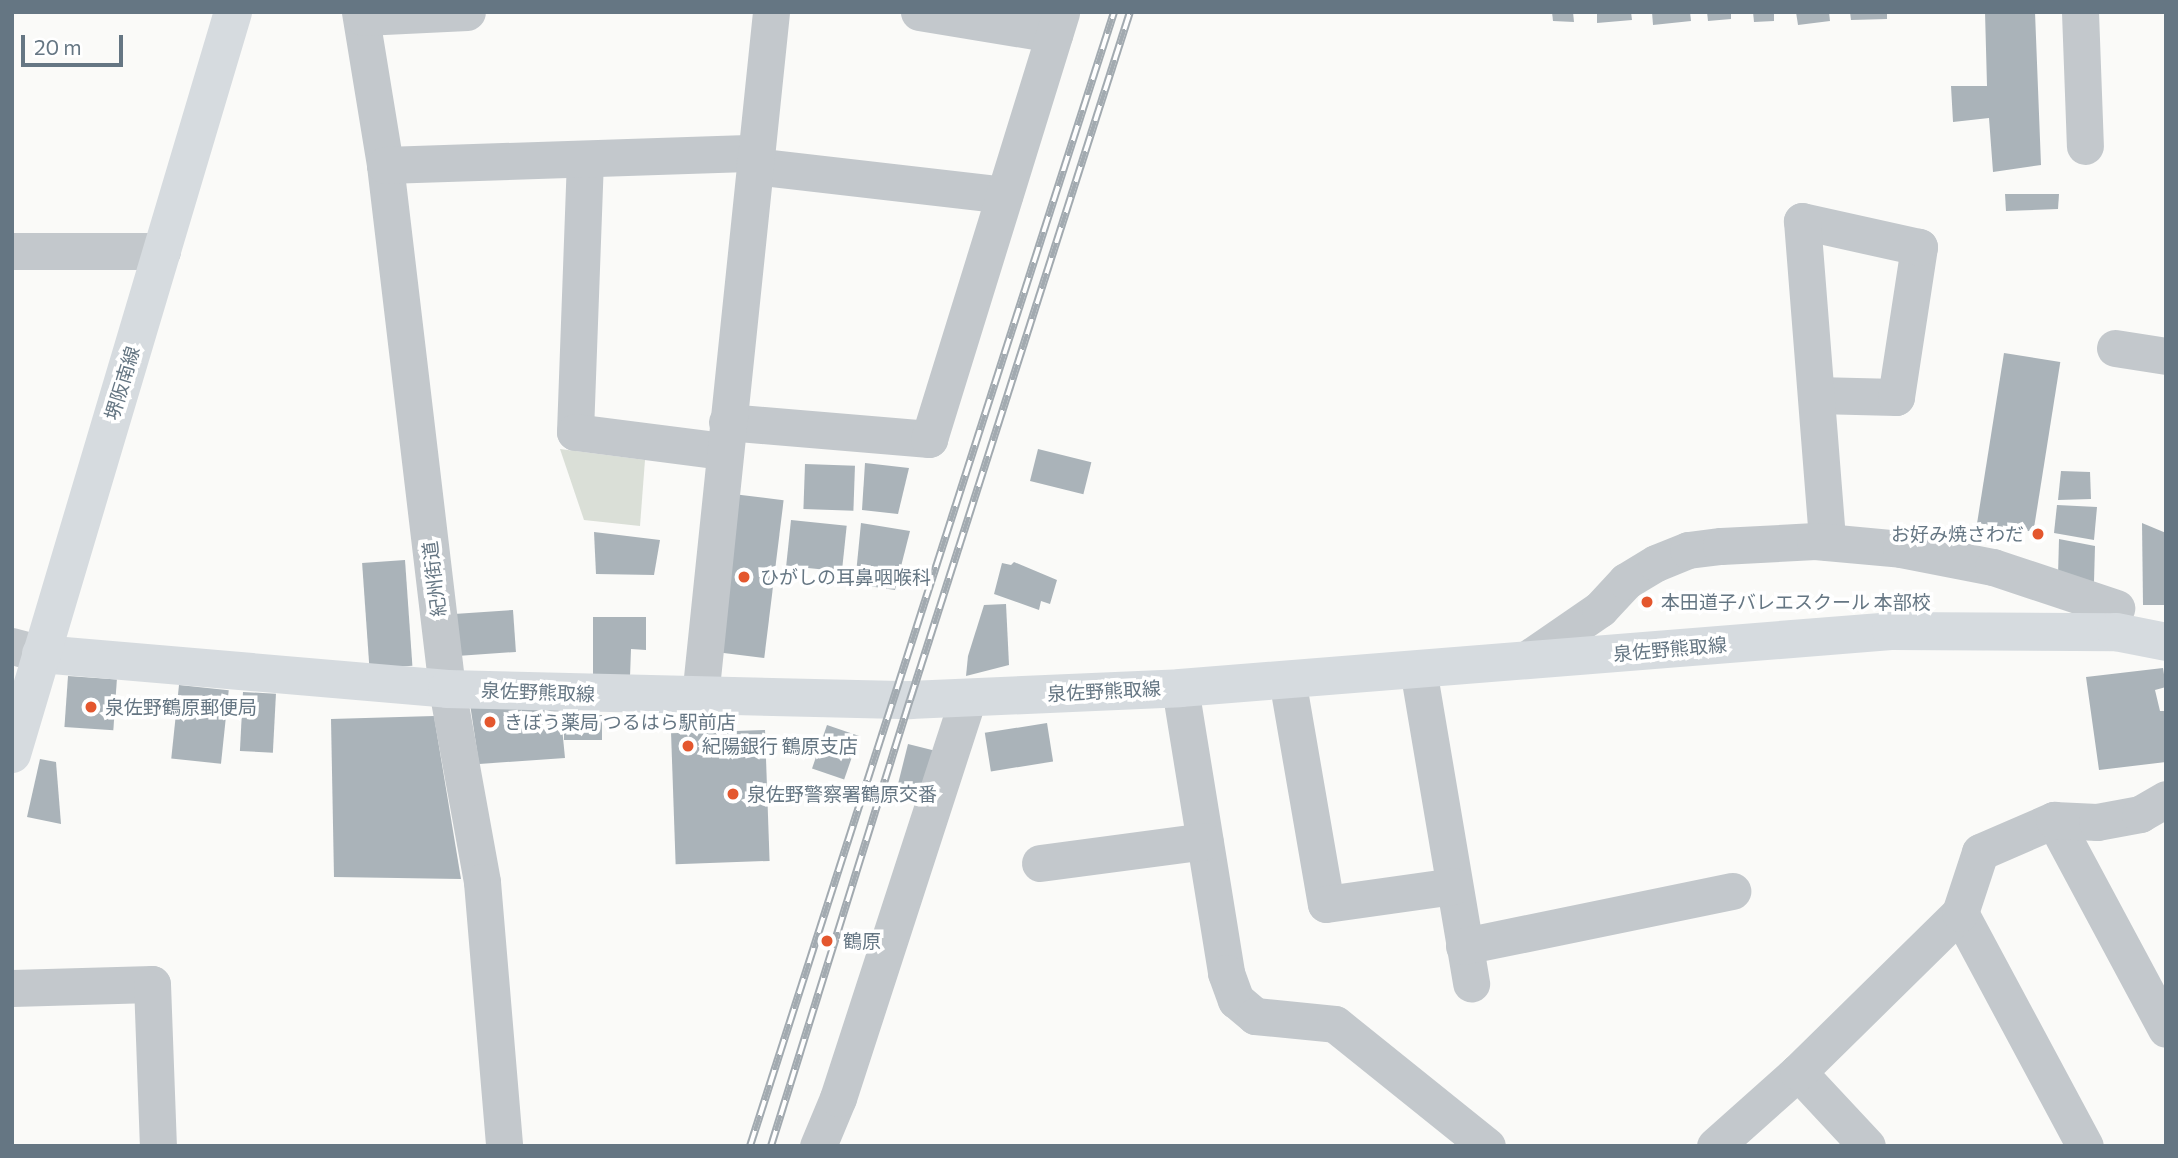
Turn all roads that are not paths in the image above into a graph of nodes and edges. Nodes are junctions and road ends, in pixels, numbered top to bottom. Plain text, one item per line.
1 (233, 12) edge
2 (467, 12) edge
3 (771, 12) edge
4 (919, 12) edge
5 (2080, 12) edge
6 (362, 15) edge
7 (1058, 23) edge
8 (2085, 146) dead end
9 (585, 159) junction
10 (754, 160) junction
11 (385, 165) junction
12 (1004, 195) junction
13 (12, 251) edge
14 (162, 251) junction
15 (2115, 348) dead end
16 (2166, 356) edge
17 (1816, 395) junction
18 (726, 436) junction
19 (1827, 542) junction
20 (2116, 608) dead end
21 (2166, 642) edge
22 (22, 657) edge
23 (1526, 660) junction
24 (1418, 669) junction
25 (1287, 679) junction
26 (1180, 688) junction
27 (447, 690) junction
28 (700, 697) junction
29 (968, 698) junction
30 (12, 754) edge
31 (2166, 799) edge
32 (2054, 820) junction
33 (1205, 841) junction
34 (1040, 863) dead end
35 (1454, 886) junction
36 (1732, 891) dead end
37 (1959, 913) junction
38 (1464, 946) junction
39 (1471, 984) dead end
40 (12, 988) edge
41 (2166, 1029) edge
42 (1798, 1072) junction
43 (158, 1146) edge
44 (504, 1146) edge
45 (818, 1146) edge
46 (1487, 1146) edge
47 (1715, 1146) edge
48 (1867, 1146) edge
49 (2085, 1146) edge

1 - 14 main road, 堺阪南線
2 - 6 street
3 - 10 street
4 - 7 street
5 - 8 street
6 - 11 street, 紀州街道
7 - 12 street
9 - 10 street
9 - 11 street
9 - 18 street
10 - 12 street
10 - 18 street
11 - 27 street, 紀州街道
12 - 18 street
13 - 14 street
14 - 22 main road, 堺阪南線
15 - 16 street
17 - 17 street
17 - 19 street
18 - 28 street
19 - 20 street
19 - 23 street
21 - 23 main road, 泉佐野熊取線
22 - 27 main road, 泉佐野熊取線
22 - 30 main road, 堺阪南線
23 - 24 main road, 泉佐野熊取線
24 - 25 main road, 泉佐野熊取線
24 - 35 street
25 - 26 main road, 泉佐野熊取線
25 - 35 street
26 - 29 main road, 泉佐野熊取線
26 - 33 street
27 - 28 main road, 泉佐野熊取線
27 - 44 street, 紀州街道
28 - 29 main road, 泉佐野熊取線
29 - 45 street
31 - 32 street
32 - 37 street
32 - 41 street
33 - 34 street
33 - 46 street
35 - 38 street
36 - 38 street
37 - 42 street
37 - 49 street
38 - 39 street
40 - 43 street
42 - 47 street
42 - 48 street

